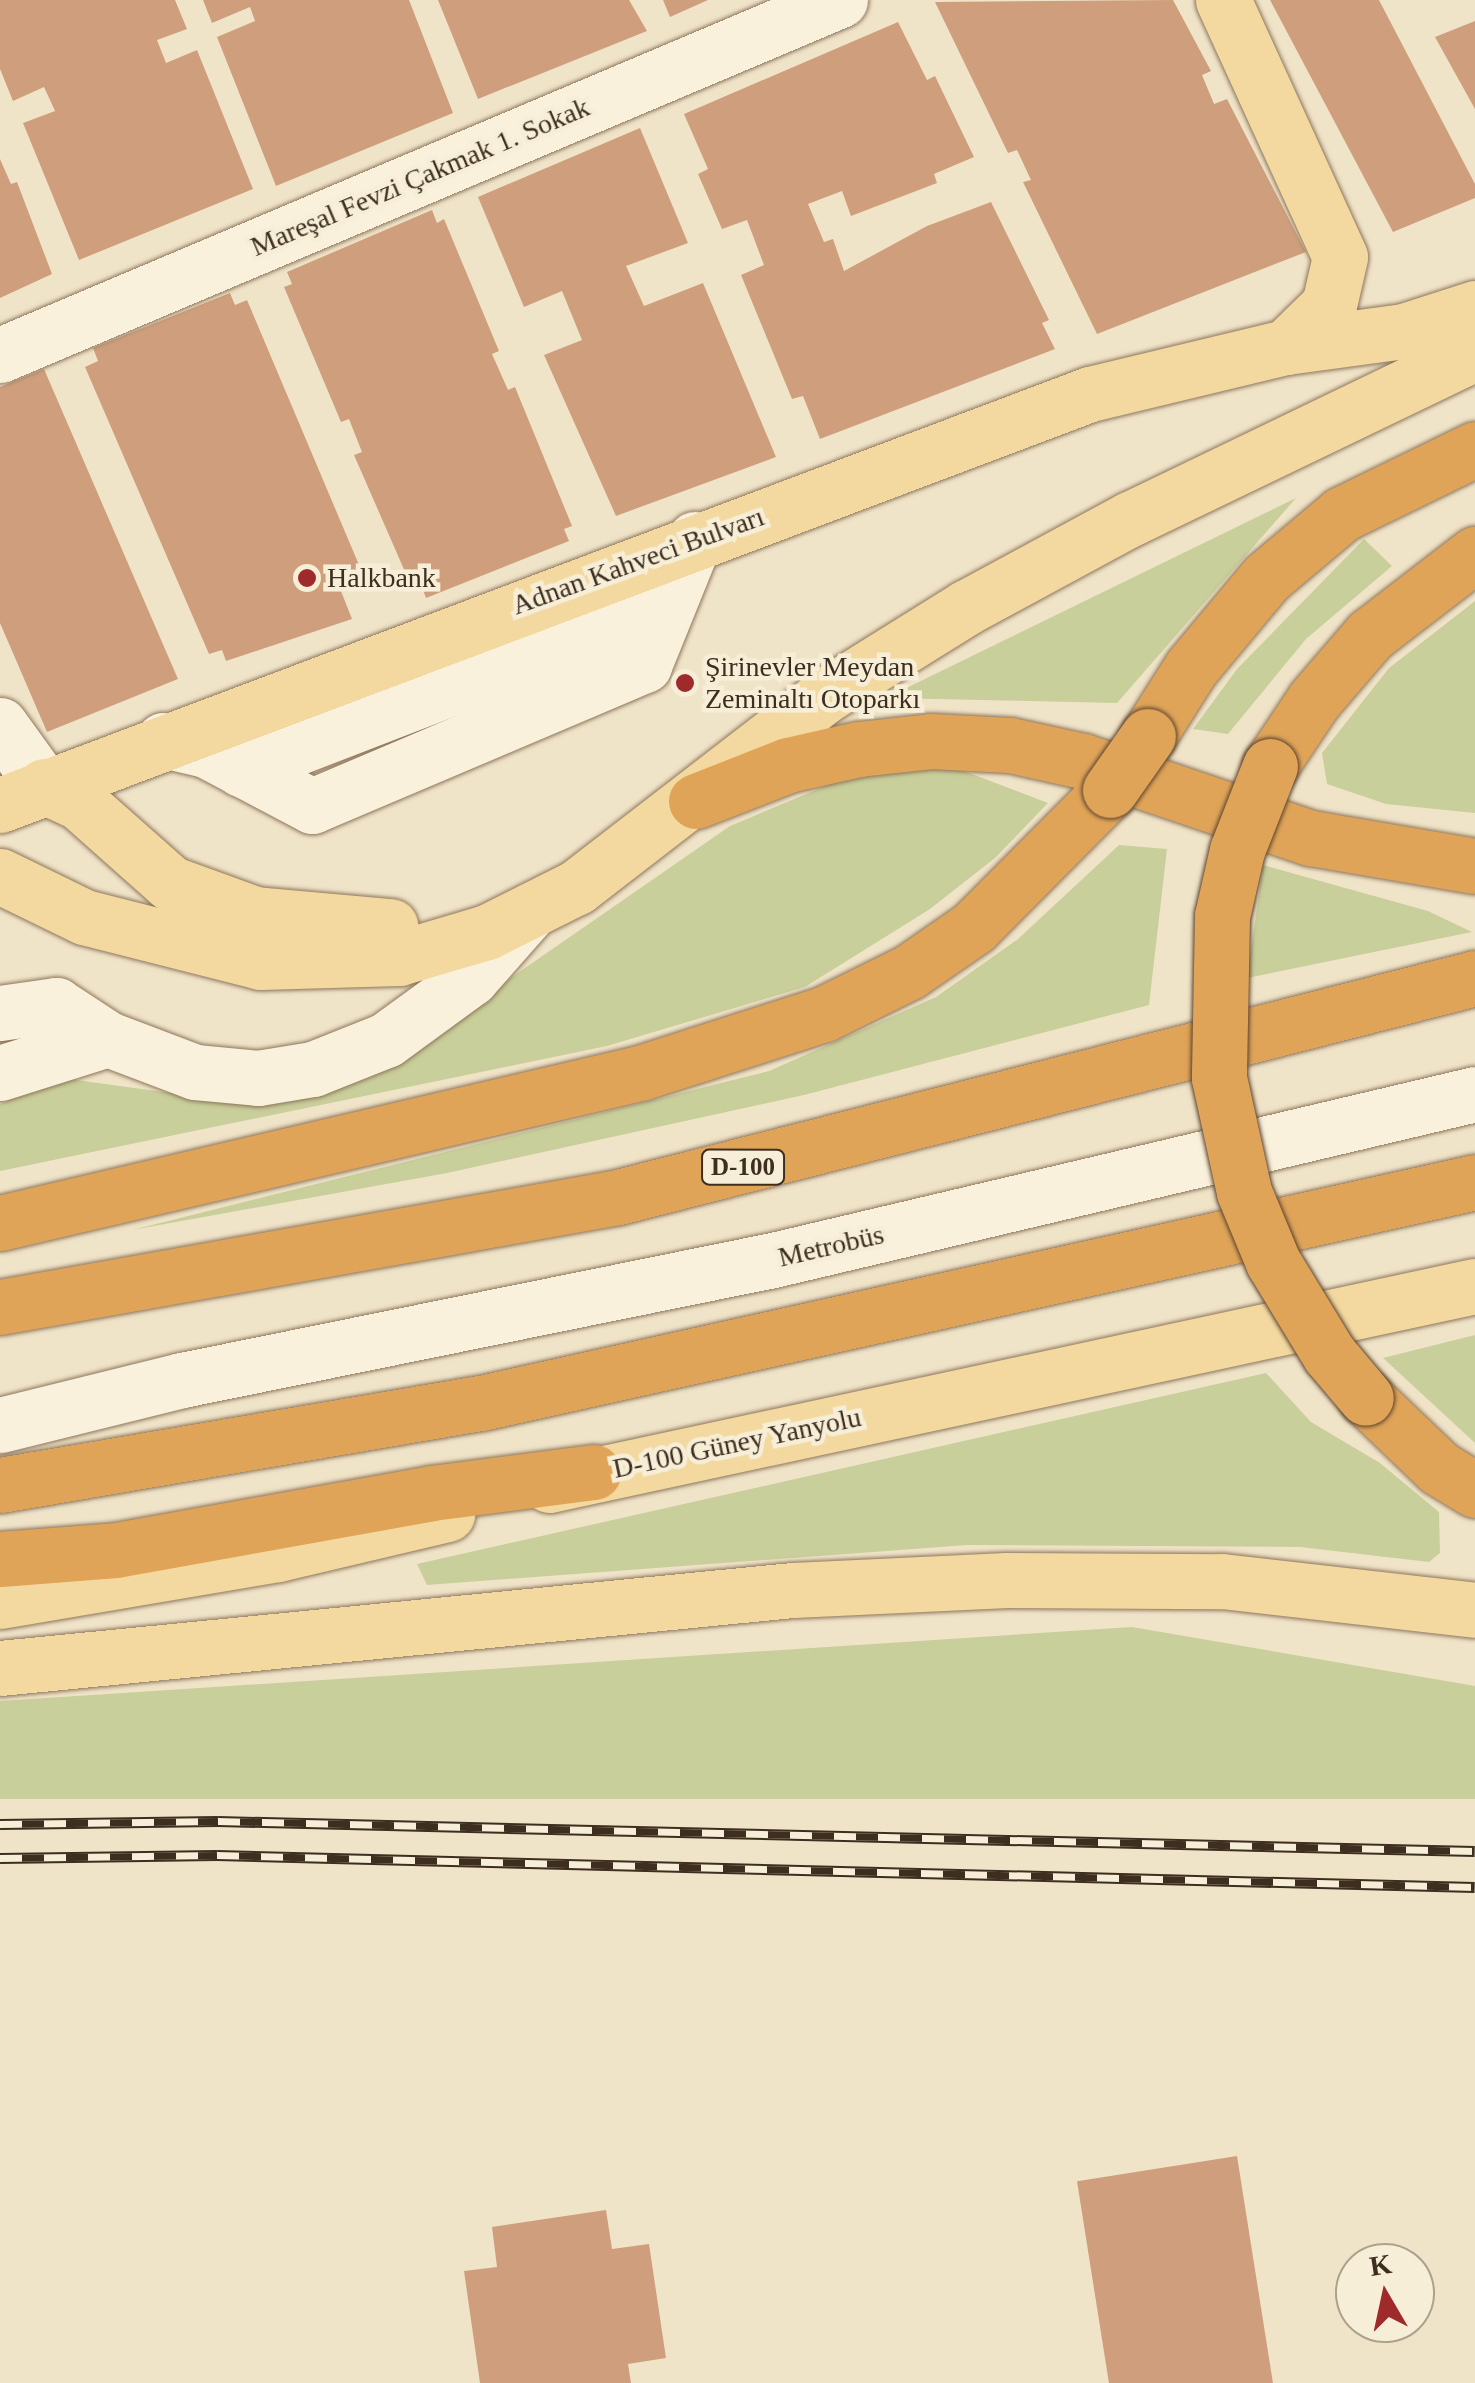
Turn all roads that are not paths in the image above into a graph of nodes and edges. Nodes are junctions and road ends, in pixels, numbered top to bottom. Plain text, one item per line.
1 (840, 0) edge
2 (1223, 0) edge
3 (1475, 308) edge
4 (1286, 347) junction
5 (1475, 351) edge
6 (0, 354) edge
7 (1475, 449) edge
8 (694, 540) junction
9 (1475, 554) edge
10 (0, 725) edge
11 (164, 740) junction
12 (22, 795) edge
13 (696, 800) junction
14 (1475, 866) edge
15 (0, 876) edge
16 (508, 921) junction
17 (1475, 978) edge
18 (0, 1013) edge
19 (108, 1039) junction
20 (0, 1073) edge
21 (1475, 1094) edge
22 (1475, 1182) edge
23 (0, 1224) edge
24 (1475, 1286) edge
25 (0, 1307) edge
26 (182, 1380) junction
27 (0, 1392) edge
28 (0, 1425) edge
29 (594, 1472) junction
30 (0, 1485) edge
31 (1475, 1490) edge
32 (0, 1559) edge
33 (0, 1601) edge
34 (1475, 1610) edge
35 (0, 1668) edge

1 - 6 street, Mareşal Fevzi Çakmak 1. Sokak
2 - 4 main road
3 - 4 main road
4 - 5 main road
4 - 8 main road, Adnan Kahveci Bulvarı
5 - 13 main road
7 - 23 highway, bridge
8 - 11 main road, Adnan Kahveci Bulvarı
8 - 11 street
9 - 31 highway, bridge
10 - 12 street
11 - 12 main road, Adnan Kahveci Bulvarı
12 - 16 main road
13 - 14 highway
13 - 16 main road
15 - 16 main road
16 - 19 street
17 - 25 highway, D-100
18 - 19 street
19 - 20 street
21 - 26 street, Metrobüs
22 - 30 highway
24 - 29 main road, D-100 Güney Yanyolu
26 - 27 street, Metrobüs
26 - 28 street, Metrobüs
29 - 32 highway
29 - 33 main road, D-100 Güney Yanyolu
34 - 35 main road

